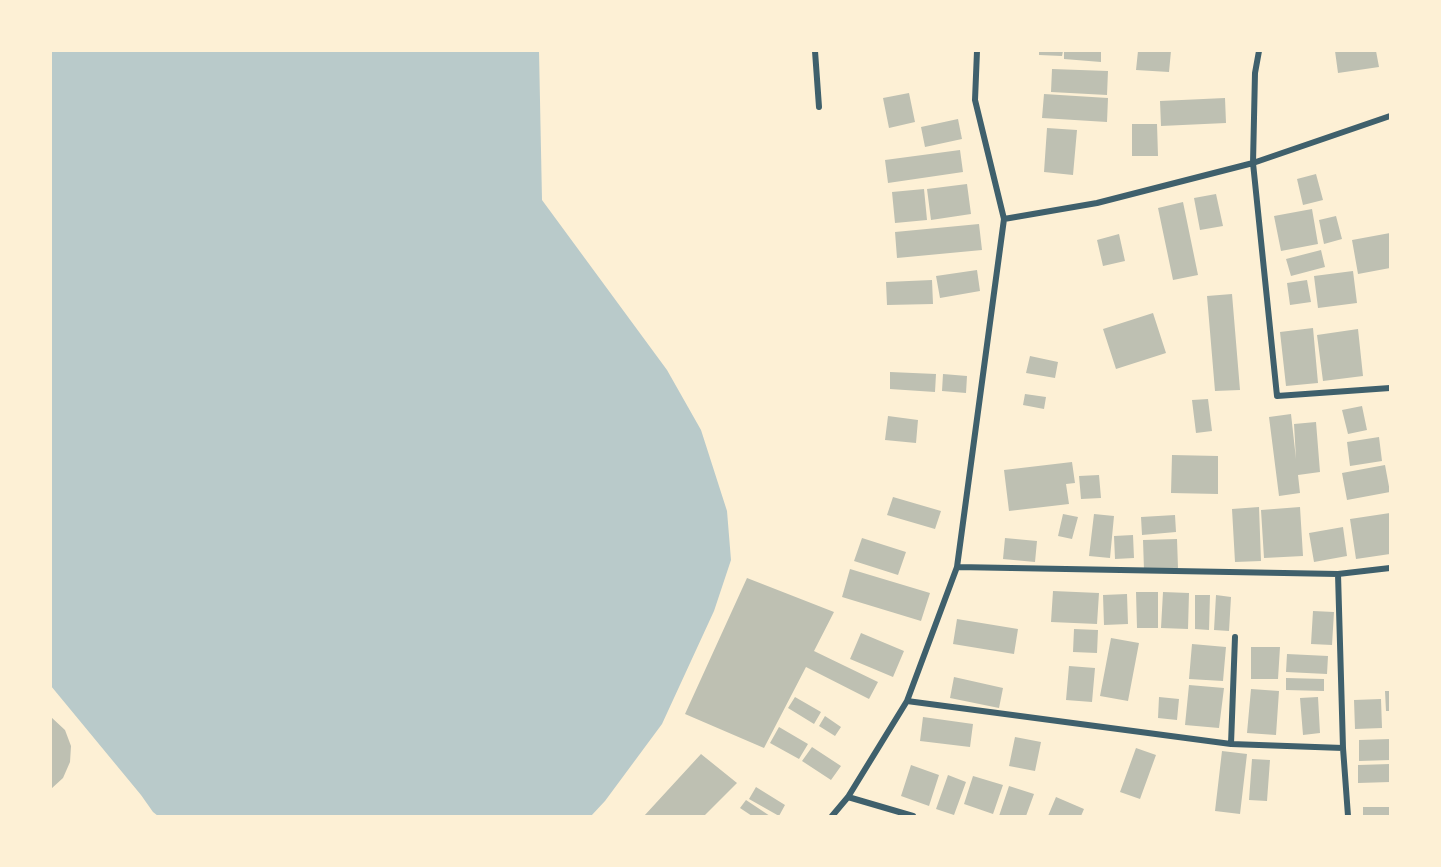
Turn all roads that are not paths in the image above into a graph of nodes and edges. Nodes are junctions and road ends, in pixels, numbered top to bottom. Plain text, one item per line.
1 (814, 51) edge
2 (977, 51) edge
3 (1258, 51) edge
4 (819, 107) dead end
5 (1390, 116) edge
6 (1253, 163) junction
7 (1004, 219) junction
8 (1390, 388) edge
9 (957, 567) junction
10 (1390, 568) edge
11 (1338, 574) junction
12 (1235, 637) dead end
13 (907, 700) junction
14 (1231, 744) junction
15 (1343, 748) junction
16 (848, 797) junction
17 (832, 816) edge
18 (913, 816) edge
19 (1348, 816) edge

1 - 4 street
2 - 7 street
3 - 6 street
5 - 6 street
6 - 7 street
6 - 8 street
7 - 9 street
9 - 11 street
9 - 13 street
10 - 11 street
11 - 15 street
12 - 14 street
13 - 14 street
13 - 16 street
14 - 15 street
15 - 19 street
16 - 17 street
16 - 18 street

